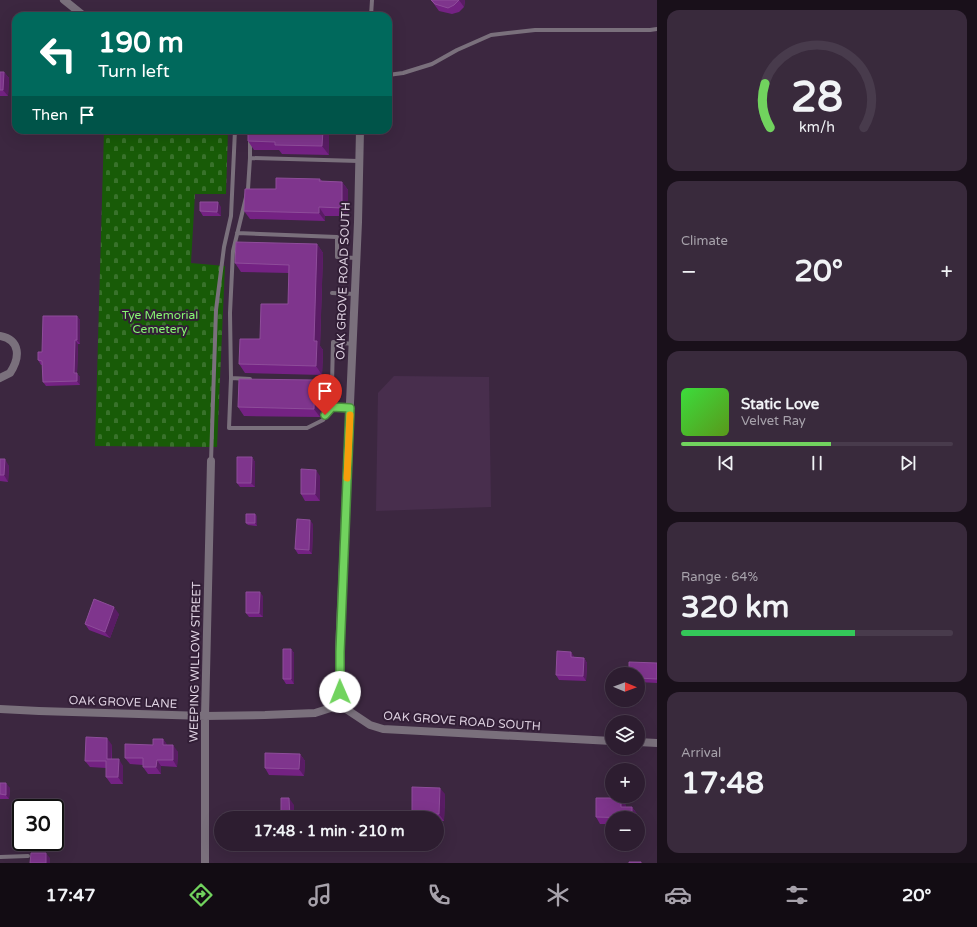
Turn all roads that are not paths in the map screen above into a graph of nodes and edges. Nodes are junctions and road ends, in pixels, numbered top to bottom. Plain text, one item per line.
1 (64, 0) edge
2 (372, 0) edge
3 (79, 12) edge
4 (371, 12) edge
5 (657, 29) edge
6 (392, 74) edge
7 (234, 134) edge
8 (250, 134) edge
9 (360, 134) edge
10 (250, 158) junction
11 (360, 161) junction
12 (237, 233) junction
13 (357, 258) junction
14 (332, 293) dead end
15 (355, 294) junction
16 (0, 336) edge
17 (353, 344) junction
18 (0, 378) edge
19 (231, 378) junction
20 (254, 380) edge
21 (308, 382) edge
22 (332, 384) junction
23 (332, 407) junction
24 (350, 408) junction
25 (211, 461) joint
26 (340, 705) junction
27 (0, 708) edge
28 (205, 716) junction
29 (605, 741) edge
30 (645, 742) edge
31 (657, 743) edge
32 (28, 856) dead end
33 (0, 857) edge
34 (205, 863) edge

1 - 3 street
2 - 4 lane
5 - 6 lane
7 - 25 lane
8 - 10 lane
9 - 11 street, OAK GROVE ROAD SOUTH
10 - 11 lane
10 - 12 lane
11 - 13 street, OAK GROVE ROAD SOUTH
12 - 13 lane
12 - 19 lane
13 - 15 street, OAK GROVE ROAD SOUTH
14 - 15 lane
15 - 17 street, OAK GROVE ROAD SOUTH
16 - 18 street
17 - 22 lane
17 - 24 street, OAK GROVE ROAD SOUTH
19 - 20 lane
19 - 23 lane
21 - 22 lane
22 - 23 lane
23 - 24 lane
24 - 26 street, OAK GROVE ROAD SOUTH
25 - 28 street, WEEPING WILLOW STREET
26 - 28 street, OAK GROVE LANE
26 - 29 street, OAK GROVE ROAD SOUTH
27 - 28 street, OAK GROVE LANE
28 - 34 street, WEEPING WILLOW STREET
30 - 31 street
32 - 33 lane

